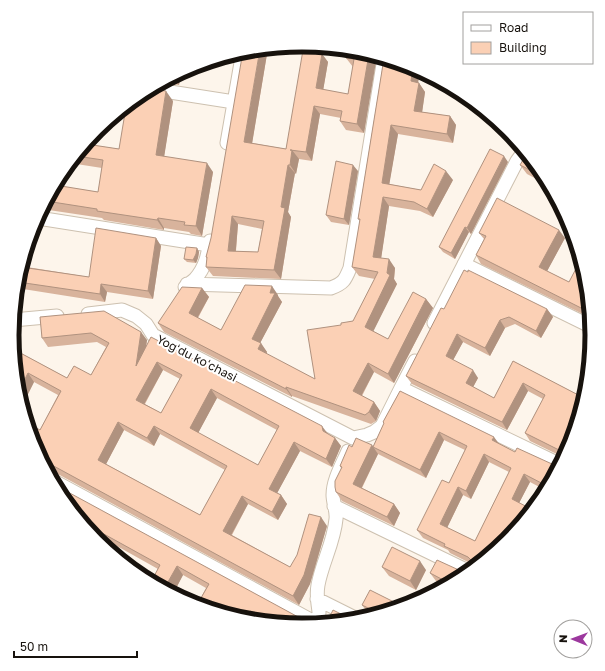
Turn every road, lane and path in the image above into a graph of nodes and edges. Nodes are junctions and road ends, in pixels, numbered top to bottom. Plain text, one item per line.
1 (242, 58) edge
2 (383, 64) edge
3 (160, 90) edge
4 (234, 102) junction
5 (225, 154) edge
6 (521, 155) edge
7 (44, 219) edge
8 (212, 230) edge
9 (209, 245) junction
10 (464, 264) junction
11 (187, 284) junction
12 (176, 298) edge
13 (20, 319) edge
14 (161, 322) edge
15 (585, 324) edge
16 (429, 333) edge
17 (153, 335) junction
18 (422, 347) edge
19 (401, 388) junction
20 (353, 438) junction
21 (556, 463) edge
22 (62, 486) edge
23 (334, 506) junction
24 (463, 569) edge
25 (317, 599) junction
26 (350, 615) edge
27 (318, 618) edge
28 (308, 619) edge

1 - 4 street
2 - 11 street
3 - 4 street
4 - 5 street
6 - 10 street
7 - 9 street
8 - 9 street
9 - 11 street
10 - 15 street
10 - 16 street
11 - 12 street
13 - 17 street, Yogʻdu koʻchasi
14 - 17 street
17 - 20 street, Yogʻdu koʻchasi
18 - 19 street
19 - 20 street
19 - 21 street
20 - 23 street
22 - 28 street
23 - 24 street
23 - 25 street
25 - 26 street
25 - 27 street

